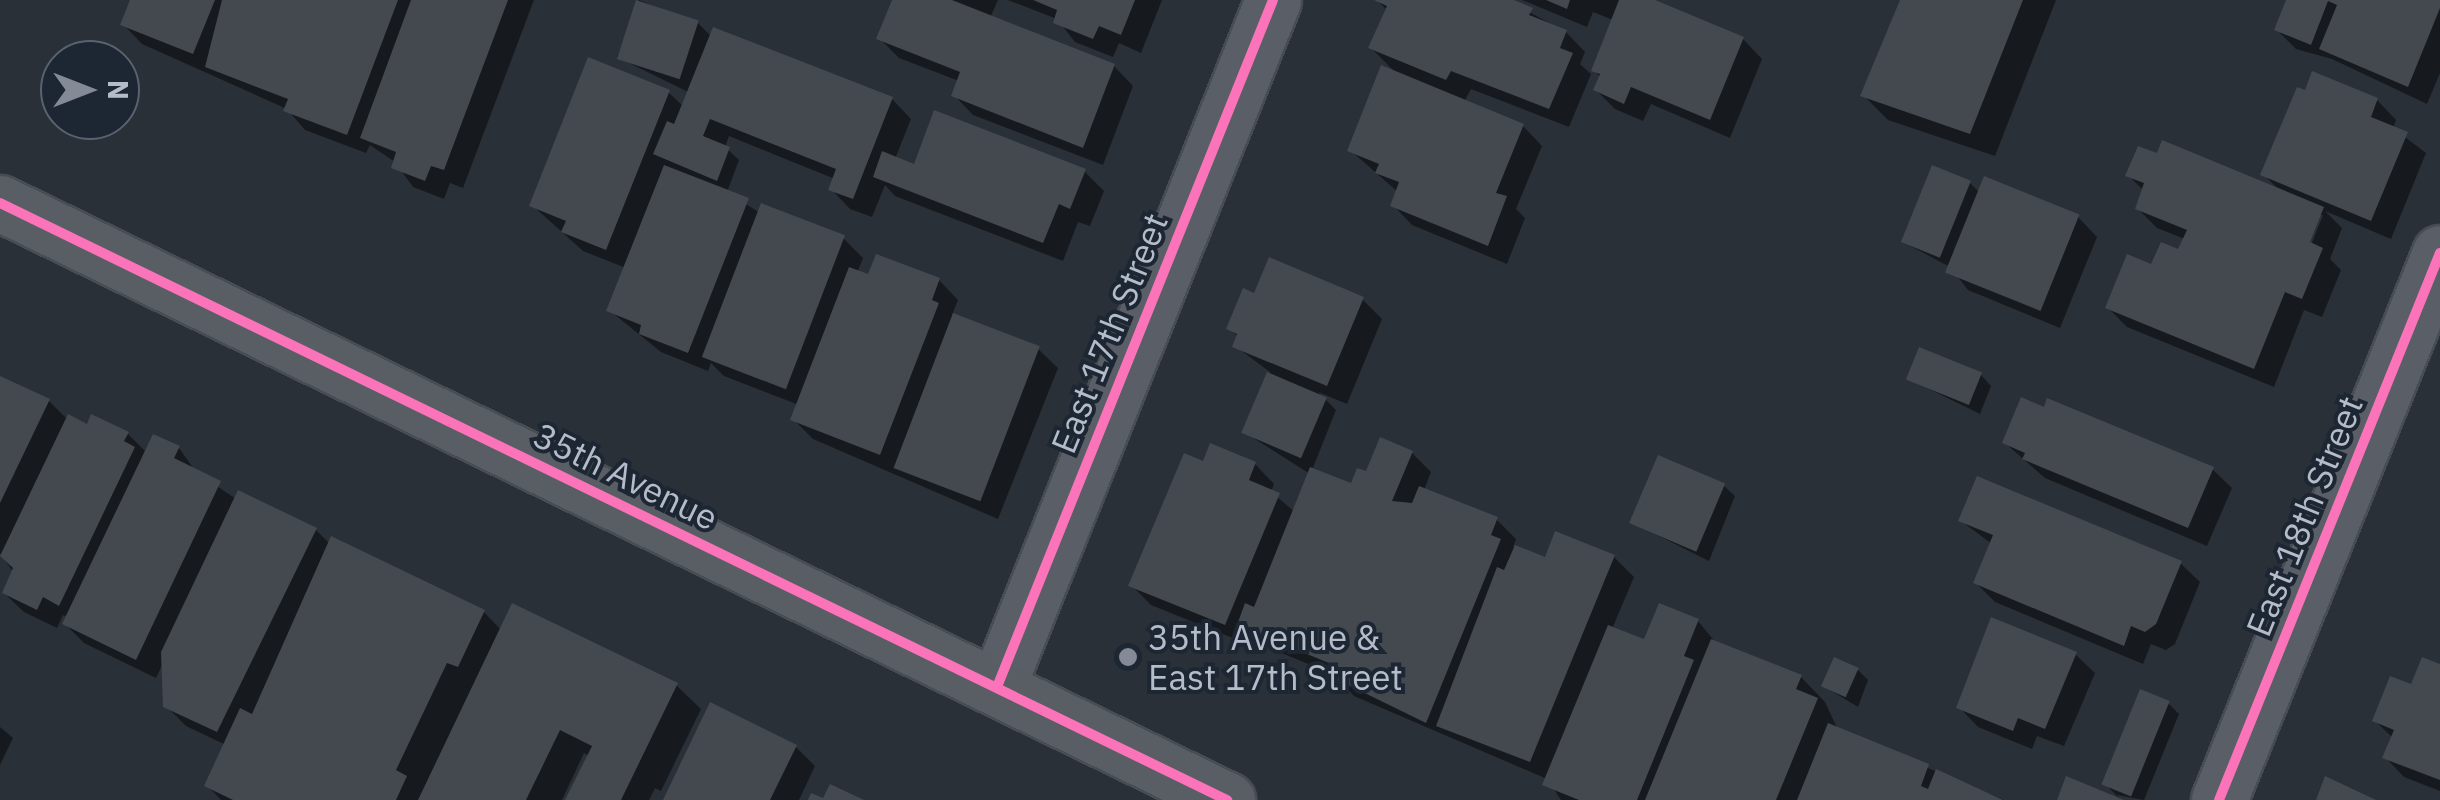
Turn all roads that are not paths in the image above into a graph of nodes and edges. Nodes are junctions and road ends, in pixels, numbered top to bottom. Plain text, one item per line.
1 (1273, 0) edge
2 (0, 204) edge
3 (2440, 253) edge
4 (997, 687) junction
5 (1227, 800) edge
6 (2219, 800) edge

1 - 4 street, East 17th Street
2 - 4 main road, 35th Avenue
3 - 6 street, East 18th Street
4 - 5 main road, 35th Avenue

